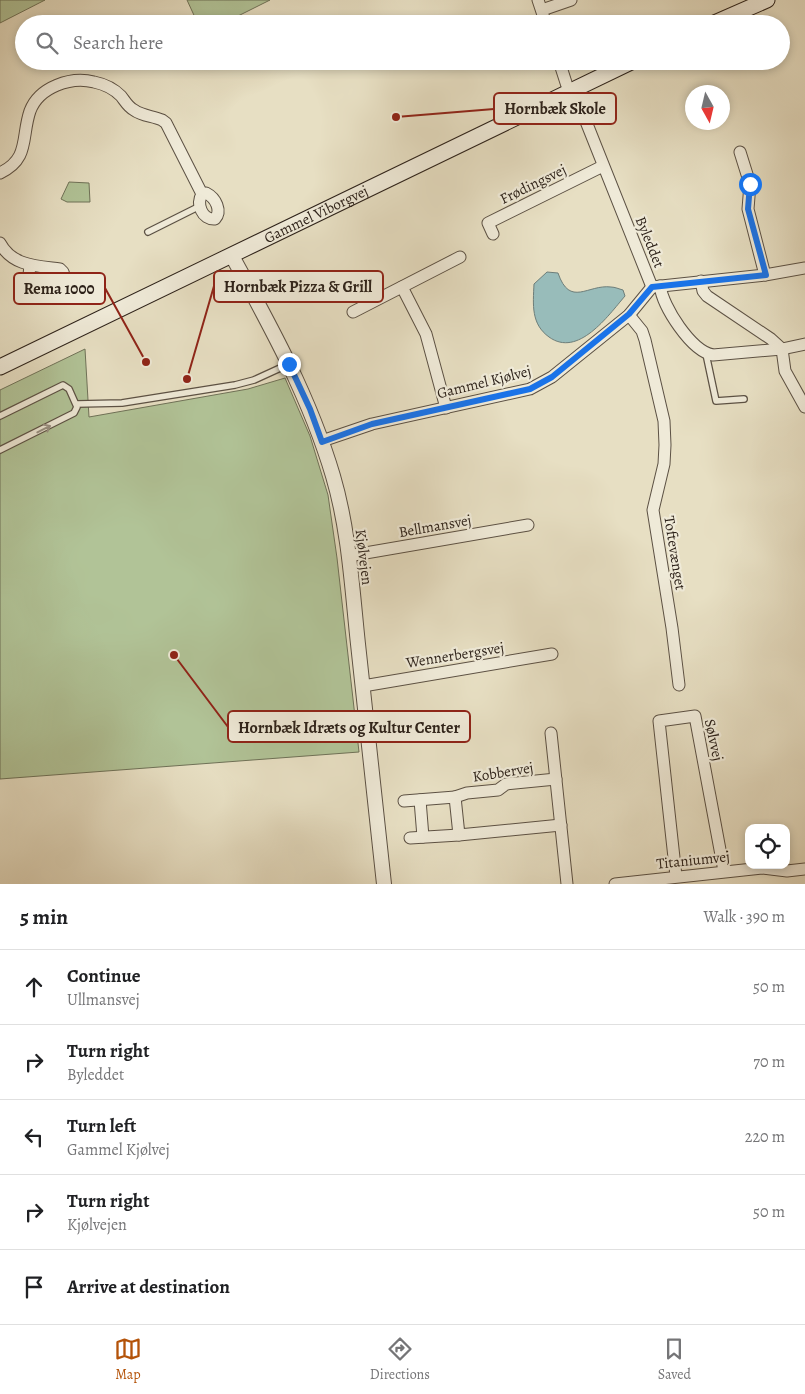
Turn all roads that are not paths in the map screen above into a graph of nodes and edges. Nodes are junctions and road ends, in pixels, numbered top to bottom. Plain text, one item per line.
1 (571, 0) edge
2 (767, 0) edge
3 (540, 5) edge
4 (733, 15) edge
5 (562, 70) edge
6 (614, 70) edge
7 (569, 92) junction
8 (585, 119) dead end
9 (740, 152) dead end
10 (603, 166) junction
11 (0, 173) edge
12 (202, 194) junction
13 (200, 206) junction
14 (148, 232) dead end
15 (493, 234) dead end
16 (0, 243) edge
17 (232, 256) junction
18 (460, 257) dead end
19 (30, 265) dead end
20 (805, 268) edge
21 (766, 275) junction
22 (701, 282) junction
23 (656, 286) junction
24 (402, 287) junction
25 (353, 312) dead end
26 (629, 314) junction
27 (805, 344) edge
28 (782, 349) junction
29 (706, 354) junction
30 (289, 364) junction
31 (0, 367) edge
32 (744, 400) dead end
33 (77, 404) junction
34 (805, 407) edge
35 (446, 408) junction
36 (0, 416) edge
37 (322, 442) junction
38 (0, 450) edge
39 (528, 525) dead end
40 (348, 556) junction
41 (552, 654) dead end
42 (679, 685) dead end
43 (362, 686) junction
44 (551, 733) dead end
45 (556, 779) junction
46 (454, 797) junction
47 (420, 800) junction
48 (404, 801) dead end
49 (561, 825) junction
50 (459, 835) junction
51 (423, 837) junction
52 (410, 838) dead end
53 (805, 869) edge
54 (724, 871) junction
55 (676, 876) junction
56 (384, 884) edge
57 (567, 884) edge
58 (615, 884) edge

1 - 3 street
2 - 4 main road
5 - 7 street
6 - 7 main road, Gammel Viborgvej
7 - 17 main road, Gammel Viborgvej
8 - 10 street, Byleddet
9 - 21 street
10 - 15 street, Frødingsvej
10 - 23 street, Byleddet
11 - 12 street
12 - 13 street
12 - 13 street
13 - 14 lane
16 - 19 street
17 - 30 street, Kjølvejen
17 - 31 main road, Gammel Viborgvej
18 - 24 street
20 - 21 street, Byleddet
21 - 22 street, Byleddet
22 - 23 street, Byleddet
22 - 28 street
23 - 26 street, Gammel Kjølvej
23 - 29 street
24 - 25 street
24 - 35 street
26 - 35 street, Gammel Kjølvej
26 - 42 street, Toftevænget
27 - 28 street
28 - 29 street
28 - 34 street
29 - 32 lane
30 - 33 lane
30 - 37 street, Kjølvejen
33 - 36 lane
38 -> 33 lane
35 - 37 street, Gammel Kjølvej
37 - 40 street, Kjølvejen
39 - 40 street, Bellmansvej
40 - 43 street, Kjølvejen
41 - 43 street, Wennerbergsvej
43 - 56 street, Kjølvejen
44 - 45 street, Kobbervej
45 - 46 street, Kobbervej
45 - 49 street, Kobbervej
46 - 47 street, Kobbervej
46 - 50 street
47 - 48 street, Kobbervej
47 - 51 street
49 - 50 street
49 - 57 street, Kobbervej
50 - 51 street
51 - 52 street
53 - 54 street, Titaniumvej
54 - 55 street, Titaniumvej
54 - 55 street, Sølvvej
55 - 58 street, Titaniumvej

